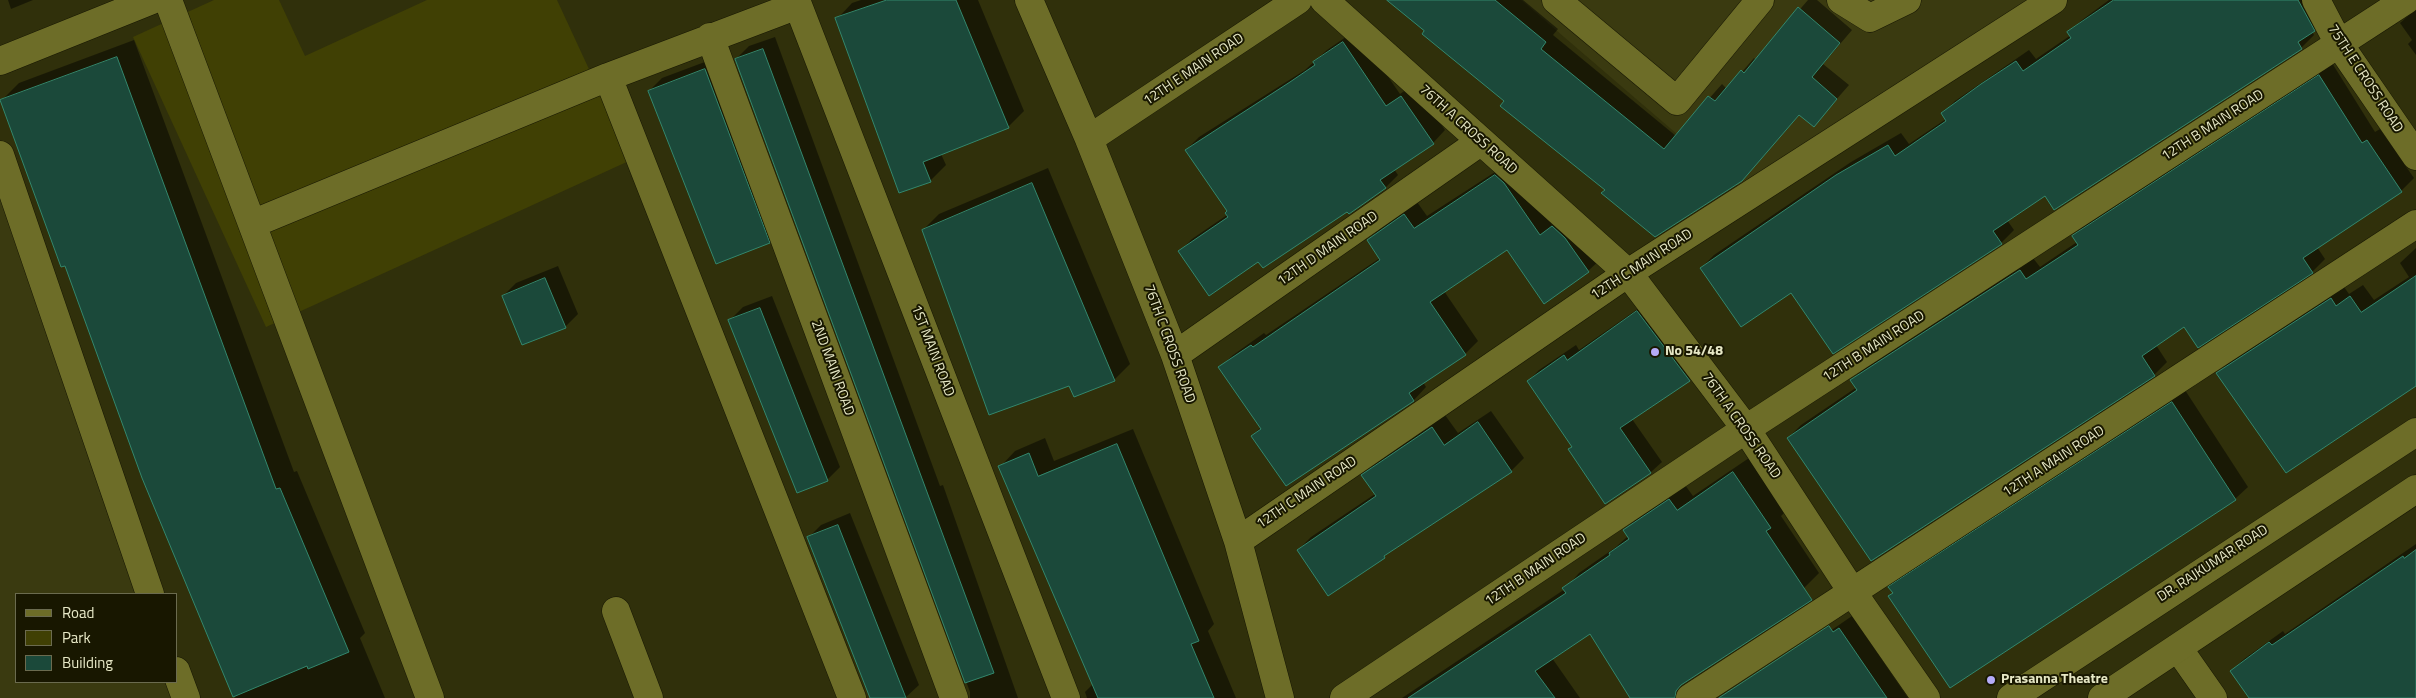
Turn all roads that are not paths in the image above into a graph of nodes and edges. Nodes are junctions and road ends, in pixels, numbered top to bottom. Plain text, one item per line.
1 (152, 0) edge
2 (168, 0) edge
3 (1029, 0) edge
4 (1298, 0) edge
5 (1324, 0) edge
6 (1556, 0) edge
7 (1760, 0) edge
8 (1841, 0) edge
9 (1907, 0) edge
10 (2053, 0) edge
11 (2316, 0) edge
12 (2406, 0) edge
13 (797, 2) edge
14 (710, 37) junction
15 (2339, 44) junction
16 (0, 61) edge
17 (608, 77) junction
18 (1089, 140) junction
19 (1480, 142) junction
20 (0, 155) edge
21 (2416, 156) edge
22 (252, 224) junction
23 (2416, 224) edge
24 (1628, 273) junction
25 (1175, 355) junction
26 (1746, 429) junction
27 (2416, 432) edge
28 (2416, 489) edge
29 (1238, 541) junction
30 (150, 593) edge
31 (1853, 593) junction
32 (616, 611) dead end
33 (2178, 648) junction
34 (178, 676) edge
35 (186, 698) edge
36 (430, 698) edge
37 (649, 698) edge
38 (852, 698) edge
39 (954, 698) edge
40 (1066, 698) edge
41 (1280, 698) edge
42 (1344, 698) edge
43 (1690, 698) edge
44 (1926, 698) edge
45 (2011, 698) edge
46 (2102, 698) edge
47 (2213, 698) edge

1 - 16 street
2 - 22 street
3 - 18 street, 76TH C CROSS ROAD
4 - 18 street, 12TH E MAIN ROAD
5 - 19 street, 76TH A CROSS ROAD
6 - 7 street
8 - 9 street
10 - 24 street, 12TH C MAIN ROAD
11 - 15 street, 75TH E CROSS ROAD
12 - 15 street, 12TH B MAIN ROAD
13 - 14 street
13 - 40 street, 1ST MAIN ROAD
14 - 17 street
14 - 39 street, 2ND MAIN ROAD
15 - 21 street, 75TH E CROSS ROAD
15 - 26 street, 12TH B MAIN ROAD
17 - 22 street
17 - 38 street
18 - 25 street, 76TH C CROSS ROAD
19 - 24 street, 76TH A CROSS ROAD
19 - 25 street, 12TH D MAIN ROAD
20 - 30 street
22 - 36 street
23 - 31 street, 12TH A MAIN ROAD
24 - 26 street, 76TH A CROSS ROAD
24 - 29 street, 12TH C MAIN ROAD
25 - 29 street, 76TH C CROSS ROAD
26 - 31 street, 76TH A CROSS ROAD
26 - 42 street, 12TH B MAIN ROAD
27 - 45 street, DR. RAJKUMAR ROAD
28 - 33 street
29 - 41 street, 76TH C CROSS ROAD
31 - 43 street, 12TH A MAIN ROAD
31 - 44 street, 76TH A CROSS ROAD
32 - 37 street
33 - 46 street
33 - 47 street
34 - 35 street

